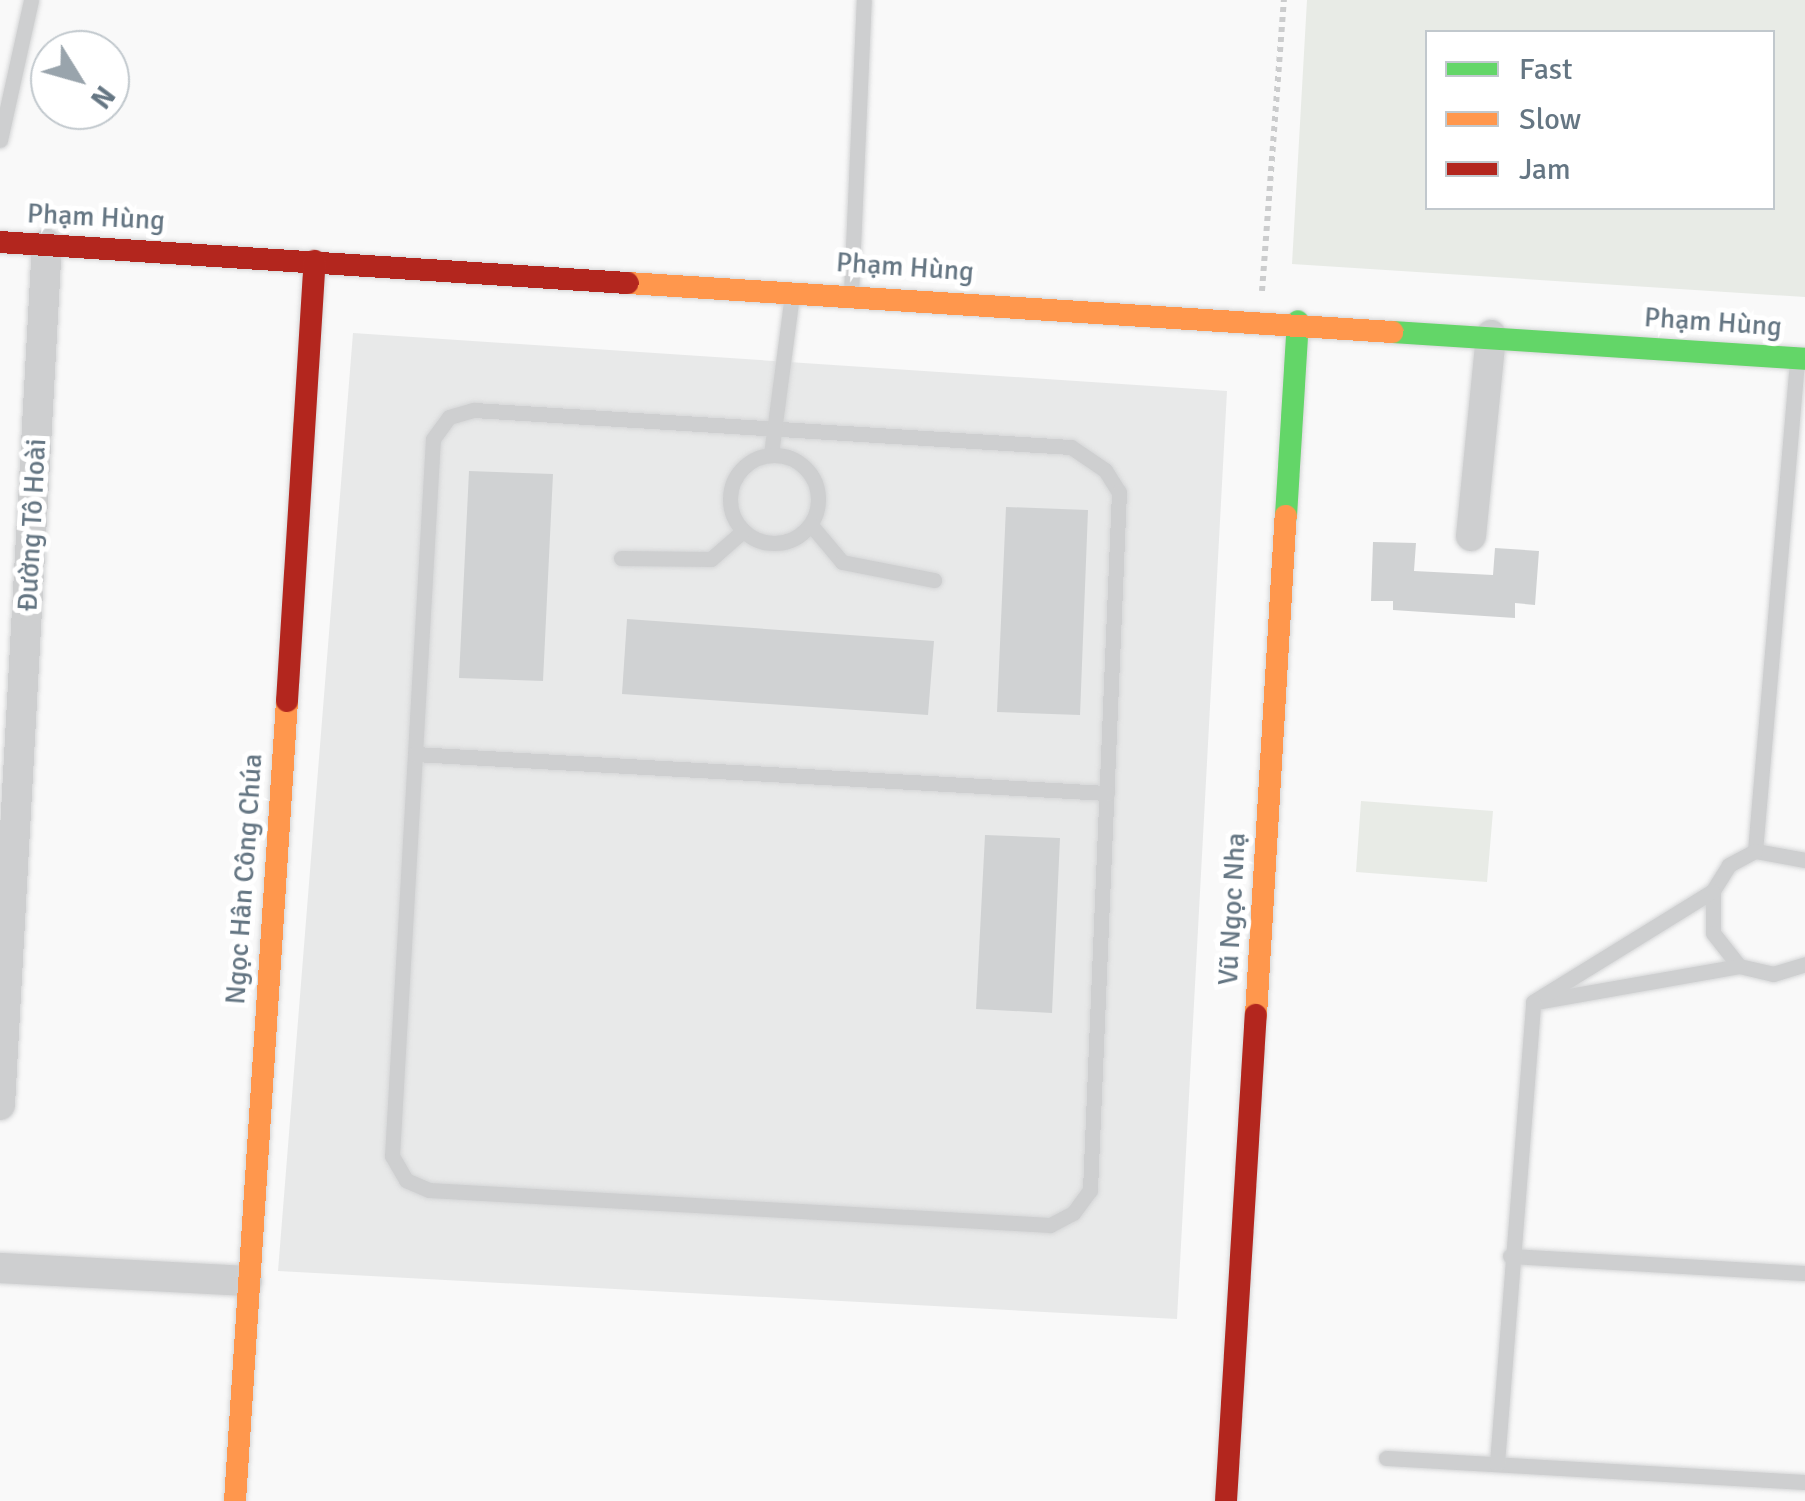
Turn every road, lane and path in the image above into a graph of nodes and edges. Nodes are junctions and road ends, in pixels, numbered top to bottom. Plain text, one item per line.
1 (31, 0) edge
2 (864, 0) edge
3 (1284, 0) edge
4 (0, 140) edge
5 (0, 242) edge
6 (48, 244) junction
7 (315, 261) junction
8 (792, 290) junction
9 (851, 293) junction
10 (1298, 321) junction
11 (1260, 322) junction
12 (1491, 335) junction
13 (1801, 358) edge
14 (774, 428) junction
15 (771, 454) junction
16 (811, 526) junction
17 (743, 531) junction
18 (1472, 536) dead end
19 (621, 558) dead end
20 (934, 580) dead end
21 (414, 754) junction
22 (1107, 793) junction
23 (1755, 851) junction
24 (1805, 860) edge
25 (1713, 890) junction
26 (1805, 964) edge
27 (1740, 966) junction
28 (1532, 1002) junction
29 (0, 1105) edge
30 (1510, 1256) junction
31 (0, 1268) edge
32 (1805, 1273) edge
33 (247, 1281) junction
34 (1386, 1458) dead end
35 (1497, 1464) junction
36 (1805, 1482) edge
37 (235, 1501) edge
38 (1226, 1501) edge

1 - 4 lane
2 - 9 lane
3 - 11 path
5 - 6 street, Phạm Hùng
6 - 7 street, Phạm Hùng
6 - 29 street, Đường Tô Hoài
7 - 8 street, Phạm Hùng
7 - 33 street, Ngọc Hân Công Chúa
8 - 9 street, Phạm Hùng
8 - 14 lane
9 - 11 street, Phạm Hùng
10 - 11 street, Phạm Hùng
10 - 12 street, Phạm Hùng
10 - 38 street, Vũ Ngọc Nhạ
12 - 13 street, Phạm Hùng
12 - 18 street
13 - 23 lane
14 - 15 lane
14 - 21 lane
14 - 22 lane
15 - 16 lane
15 - 17 lane
16 - 17 lane
16 - 20 lane
17 - 19 lane
21 - 22 lane
21 - 22 lane
23 - 24 lane
23 - 25 lane
25 - 27 lane
25 - 28 lane
26 - 27 lane
27 - 28 lane
28 - 30 lane
30 - 32 lane
30 - 35 lane
31 - 33 street
33 - 37 street, Ngọc Hân Công Chúa
34 - 35 lane
35 - 36 lane

